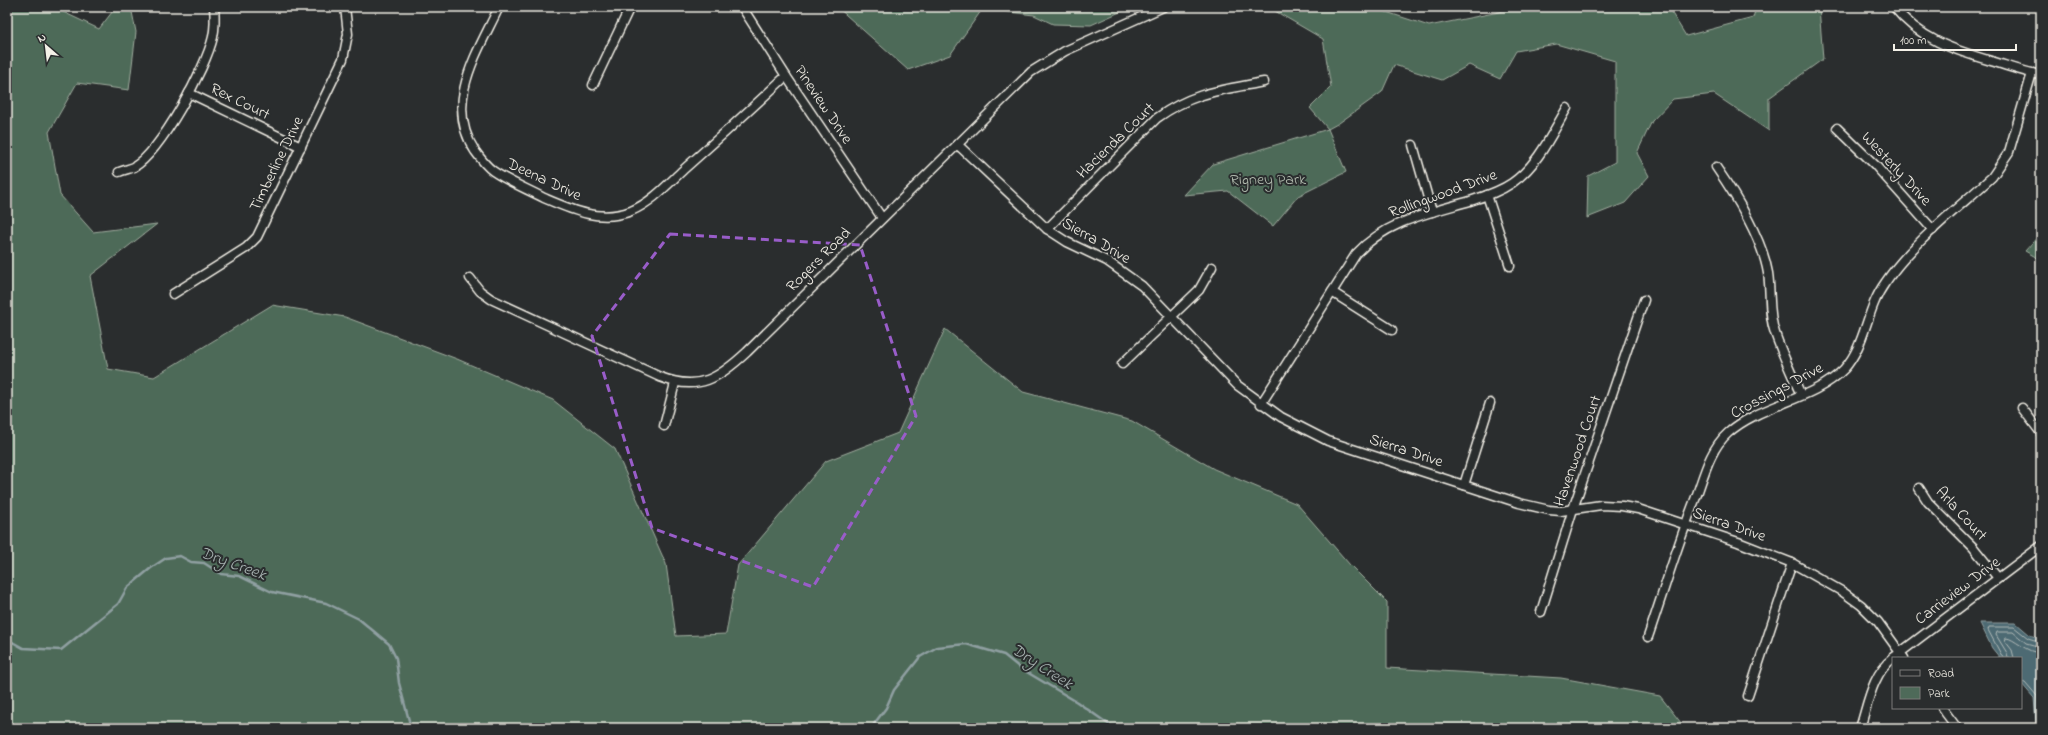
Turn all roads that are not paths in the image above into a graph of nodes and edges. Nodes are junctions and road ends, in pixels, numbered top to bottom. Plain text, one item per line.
1 (214, 7) edge
2 (345, 7) edge
3 (499, 7) edge
4 (630, 7) edge
5 (742, 7) edge
6 (1163, 7) edge
7 (1894, 7) edge
8 (2032, 73) junction
9 (2041, 75) edge
10 (786, 76) junction
11 (1264, 82) dead end
12 (594, 85) dead end
13 (189, 93) junction
14 (1567, 108) dead end
15 (1837, 128) dead end
16 (957, 144) junction
17 (1413, 145) dead end
18 (301, 147) junction
19 (1716, 167) dead end
20 (119, 172) dead end
21 (1487, 195) junction
22 (1432, 212) junction
23 (882, 218) junction
24 (1047, 229) junction
25 (1933, 230) junction
26 (1510, 266) dead end
27 (1212, 267) dead end
28 (470, 278) dead end
29 (1332, 292) junction
30 (173, 294) dead end
31 (1644, 300) dead end
32 (1171, 318) junction
33 (1392, 330) dead end
34 (1122, 364) dead end
35 (675, 383) junction
36 (1801, 395) junction
37 (1490, 403) dead end
38 (1261, 404) junction
39 (2022, 408) dead end
40 (664, 426) dead end
41 (2041, 432) edge
42 (1464, 485) junction
43 (1919, 488) dead end
44 (1573, 509) junction
45 (1685, 525) junction
46 (2041, 546) edge
47 (1792, 563) junction
48 (1998, 578) junction
49 (1541, 612) dead end
50 (1648, 637) dead end
51 (1897, 657) edge
52 (1892, 660) edge
53 (1748, 696) dead end
54 (1943, 709) edge
55 (1860, 728) edge
56 (1957, 728) edge

1 - 13 street
2 - 18 street, Timberline Drive
3 - 10 street, Deena Drive
4 - 12 street
5 - 10 street, Pineview Drive
6 - 16 street, Rogers Road
7 - 8 street
8 - 9 street
8 - 25 street, Crossings Drive
10 - 23 street, Pineview Drive
11 - 24 street, Hacienda Court
13 - 18 street, Rex Court
13 - 20 street
14 - 21 street, Rollingwood Drive
15 - 25 street, Westerly Drive
16 - 23 street, Rogers Road
16 - 24 street, Sierra Drive
17 - 22 street
18 - 30 street, Timberline Drive
19 - 36 street
21 - 22 street, Rollingwood Drive
21 - 26 street
22 - 29 street, Rollingwood Drive
23 - 35 street, Rogers Road
24 - 32 street, Sierra Drive
25 - 36 street, Crossings Drive
27 - 32 street
28 - 35 street, Rogers Road
29 - 33 street
29 - 38 street, Rollingwood Drive
31 - 44 street, Havenwood Court
32 - 34 street
32 - 38 street, Sierra Drive
35 - 40 street
36 - 45 street, Crossings Drive
37 - 42 street
38 - 42 street, Sierra Drive
39 - 41 street
42 - 44 street, Sierra Drive
43 - 48 street, Arla Court
44 - 45 street, Sierra Drive
44 - 49 street, Havenwood Court
45 - 47 street, Sierra Drive
45 - 50 street, Crossings Drive
46 - 48 street, Carrieview Drive
47 - 51 street, Sierra Drive
47 - 53 street
48 - 51 street, Carrieview Drive
52 - 55 street, Carrieview Drive
54 - 56 street

